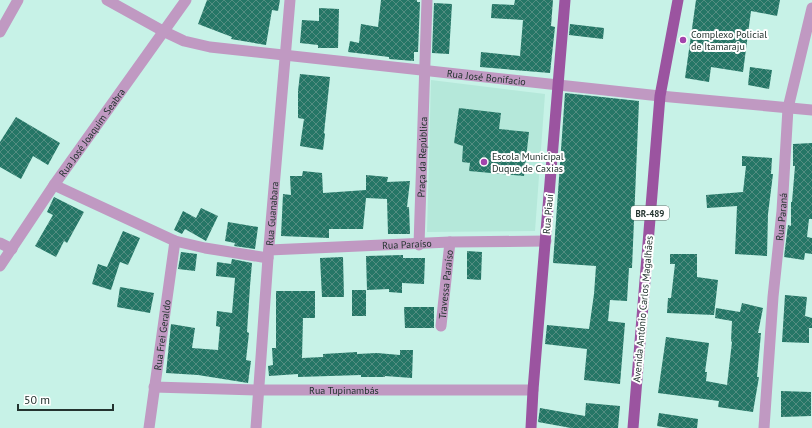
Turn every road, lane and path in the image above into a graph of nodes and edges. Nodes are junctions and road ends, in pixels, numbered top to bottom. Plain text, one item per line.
1 (18, 0) edge
2 (107, 0) edge
3 (186, 0) edge
4 (290, 0) edge
5 (427, 0) edge
6 (565, 0) edge
7 (678, 0) edge
8 (812, 8) edge
9 (163, 31) junction
10 (0, 32) edge
11 (285, 55) junction
12 (424, 69) junction
13 (559, 85) junction
14 (660, 96) junction
15 (788, 108) junction
16 (812, 110) edge
17 (54, 185) junction
18 (176, 241) junction
19 (546, 241) junction
20 (450, 242) junction
21 (0, 243) edge
22 (419, 244) junction
23 (12, 249) junction
24 (269, 254) junction
25 (0, 266) edge
26 (441, 326) dead end
27 (154, 387) junction
28 (259, 390) junction
29 (533, 390) junction
30 (149, 428) edge
31 (256, 428) edge
32 (531, 428) edge
33 (633, 428) edge
34 (764, 428) edge

1 - 10 street
2 - 9 street, Rua José Bonifacio
3 - 9 street, Rua José Joaquim Seabra
4 - 11 street, Rua Guanabara
5 - 12 street, Praça da República
6 - 13 main road, Rua Piauí
7 - 14 main road, Avenida Antônio Carlos Magalhães / BR-489
8 - 15 street, Rua Paraná
9 - 11 street, Rua José Bonifacio
9 - 17 street, Rua José Joaquim Seabra
11 - 12 street, Rua José Bonifacio
11 - 24 street, Rua Guanabara
12 - 13 street, Rua José Bonifacio
12 - 22 street, Praça da República
13 - 14 street, Rua José Bonifacio
13 - 19 main road, Rua Piauí
14 - 15 street, Rua José Bonifacio
14 - 33 main road, Avenida Antônio Carlos Magalhães / BR-489
15 - 16 street, Rua José Bonifacio
15 - 34 street, Rua Paraná
17 - 18 street, Rua Paraíso
17 - 23 street, Rua José Joaquim Seabra
18 - 24 street, Rua Paraíso
18 - 27 street, Rua Frei Geraldo
19 - 20 street, Rua Paraíso
19 - 29 main road, Rua Piauí
20 - 22 street, Rua Paraíso
20 - 26 street, Travessa Paraíso
21 - 23 street
22 - 24 street, Rua Paraíso
23 - 25 street, Rua José Joaquim Seabra
24 - 28 street, Rua Guanabara
27 - 28 street, Rua Tupinambás
27 - 30 street, Rua Frei Geraldo
28 - 29 street, Rua Tupinambás
28 - 31 street, Rua Guanabara
29 - 32 main road, Rua Piauí

